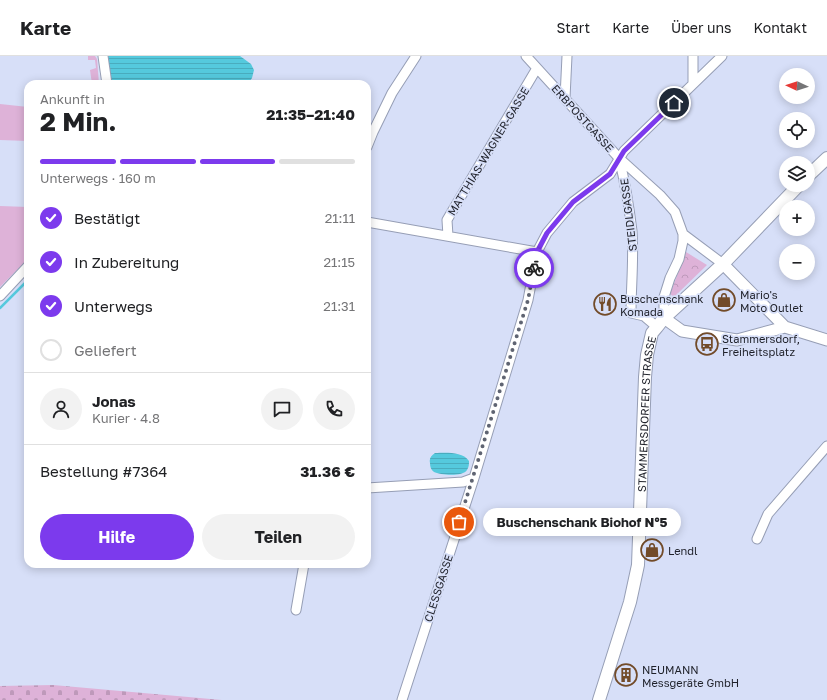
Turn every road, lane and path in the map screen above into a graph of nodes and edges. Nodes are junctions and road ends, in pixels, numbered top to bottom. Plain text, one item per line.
1 (103, 56) edge
2 (416, 56) edge
3 (526, 56) edge
4 (567, 56) edge
5 (693, 56) edge
6 (722, 56) edge
7 (537, 68) junction
8 (106, 80) edge
9 (693, 83) junction
10 (565, 98) junction
11 (371, 137) edge
12 (619, 158) junction
13 (827, 158) edge
14 (815, 169) edge
15 (792, 192) edge
16 (371, 223) edge
17 (683, 234) junction
18 (448, 236) junction
19 (537, 252) junction
20 (723, 264) junction
21 (24, 270) edge
22 (0, 296) edge
23 (660, 322) junction
24 (785, 326) junction
25 (827, 340) edge
26 (827, 446) edge
27 (474, 478) junction
28 (371, 488) edge
29 (757, 539) dead end
30 (303, 568) edge
31 (296, 610) dead end
32 (402, 700) edge
33 (599, 700) edge

1 - 8 street
2 - 11 street
3 - 7 street, ERBPOSTGASSE
4 - 10 street
5 - 9 street
6 - 9 street, CLESSGASSE
7 - 10 street, ERBPOSTGASSE
7 - 18 street, MATTHIAS-WAGNER-GASSE
9 - 12 street, CLESSGASSE
10 - 12 street, ERBPOSTGASSE
12 - 17 street, ERBPOSTGASSE
12 - 19 street, CLESSGASSE
12 - 23 street, STEIDLGASSE
13 - 14 main road
15 - 20 main road
16 - 18 street
17 - 20 street
17 - 23 street
18 - 19 street
19 - 27 street, CLESSGASSE
20 - 23 main road
20 - 24 street
21 - 22 street
23 - 24 street
23 - 33 main road, STAMMERSDORFER STRASSE
24 - 25 street
26 - 29 street
27 - 28 street
27 - 32 street, CLESSGASSE
30 - 31 street

